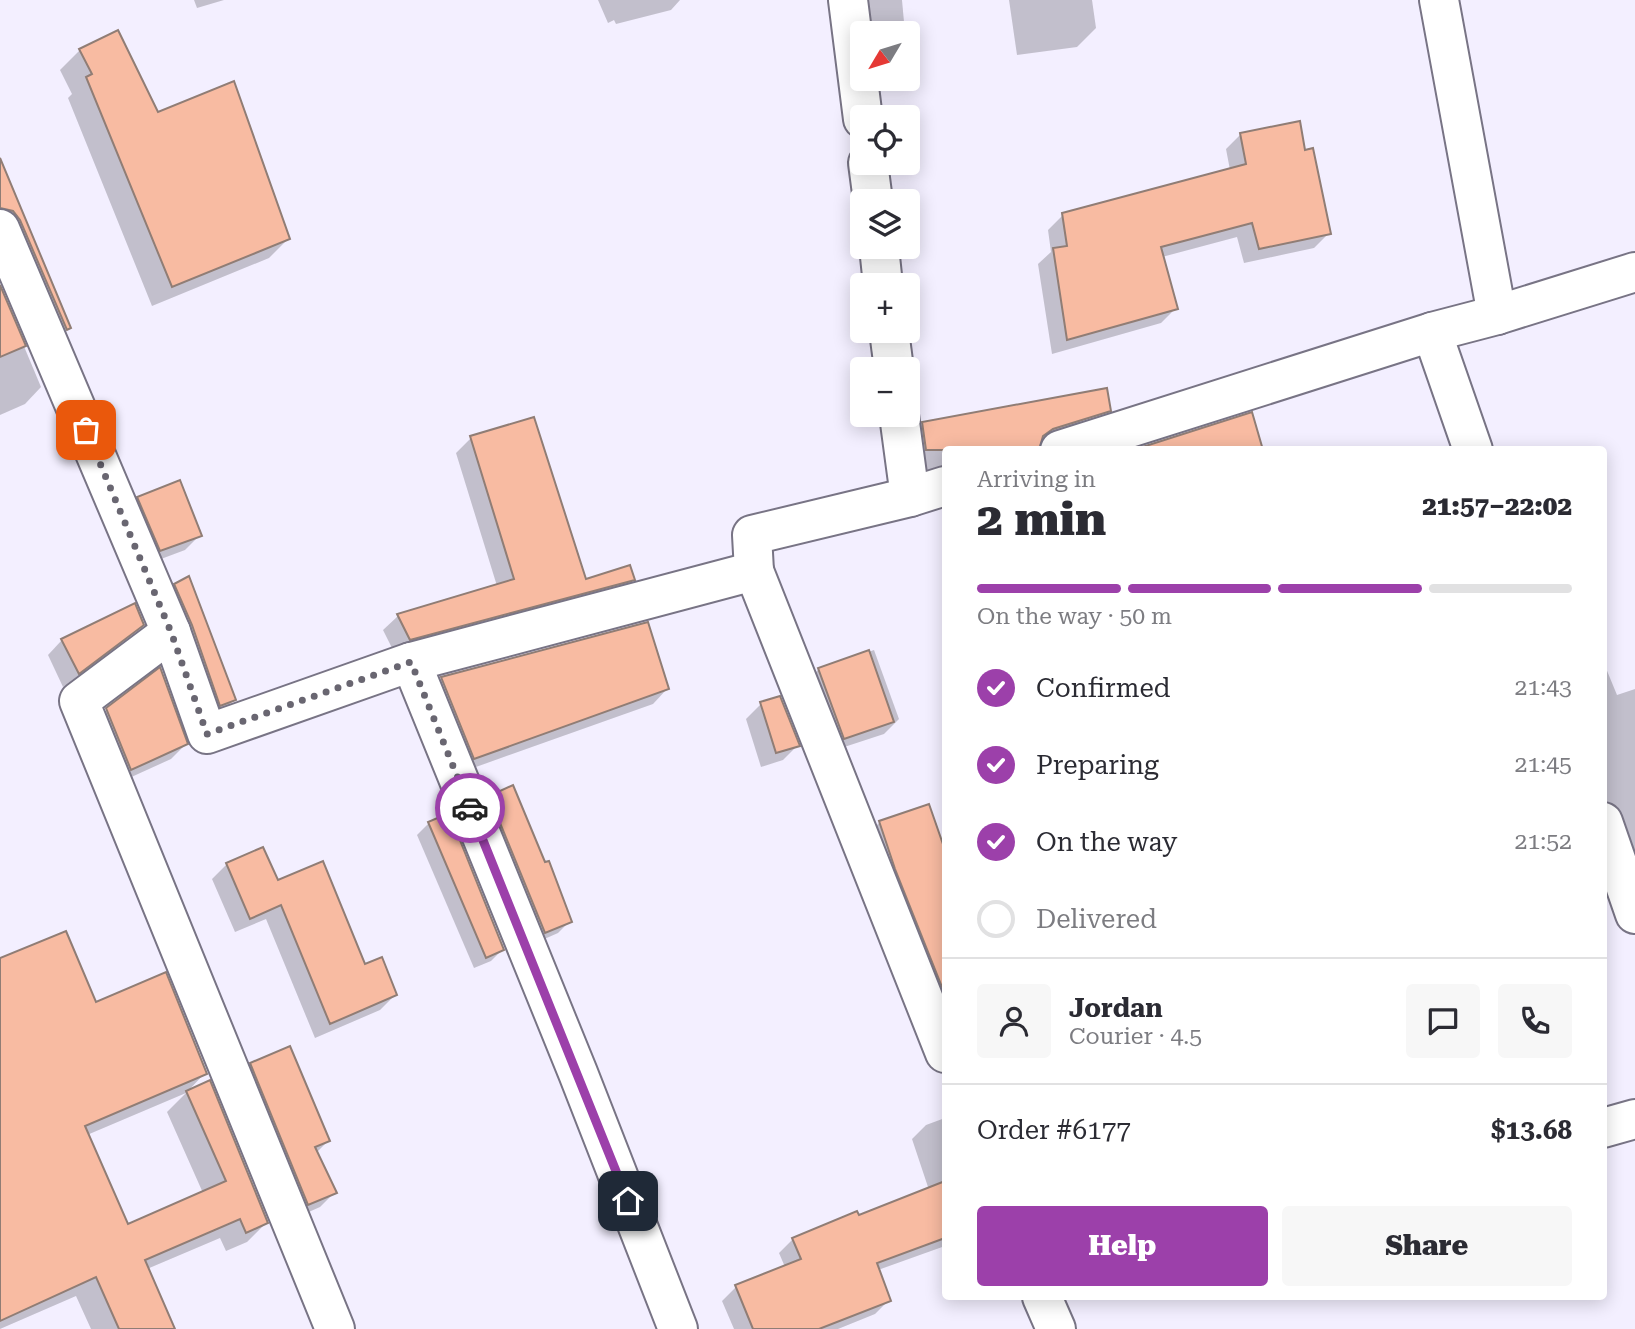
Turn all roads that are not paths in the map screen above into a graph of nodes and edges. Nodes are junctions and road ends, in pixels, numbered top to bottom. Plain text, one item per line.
1 (848, 0) edge
2 (1439, 0) edge
3 (861, 105) edge
4 (0, 229) edge
5 (1635, 272) edge
6 (1497, 315) junction
7 (1432, 332) junction
8 (900, 427) edge
9 (1073, 446) edge
10 (1473, 446) edge
11 (942, 487) edge
12 (909, 497) junction
13 (754, 571) junction
14 (171, 632) junction
15 (411, 662) junction
16 (1607, 834) edge
17 (1635, 914) edge
18 (942, 1045) edge
19 (1635, 1119) edge
20 (1607, 1127) edge
21 (1043, 1300) edge
22 (335, 1329) edge
23 (678, 1329) edge
24 (1056, 1329) edge

1 - 3 street
2 - 6 street
4 - 14 street
5 - 6 street
6 - 7 street
7 - 9 street
7 - 10 street
8 - 12 street
11 - 12 street
12 - 13 street
13 - 15 street
13 - 18 street
14 - 15 street
14 - 22 street
15 - 23 street
16 - 17 street
19 - 20 street
21 - 24 street

